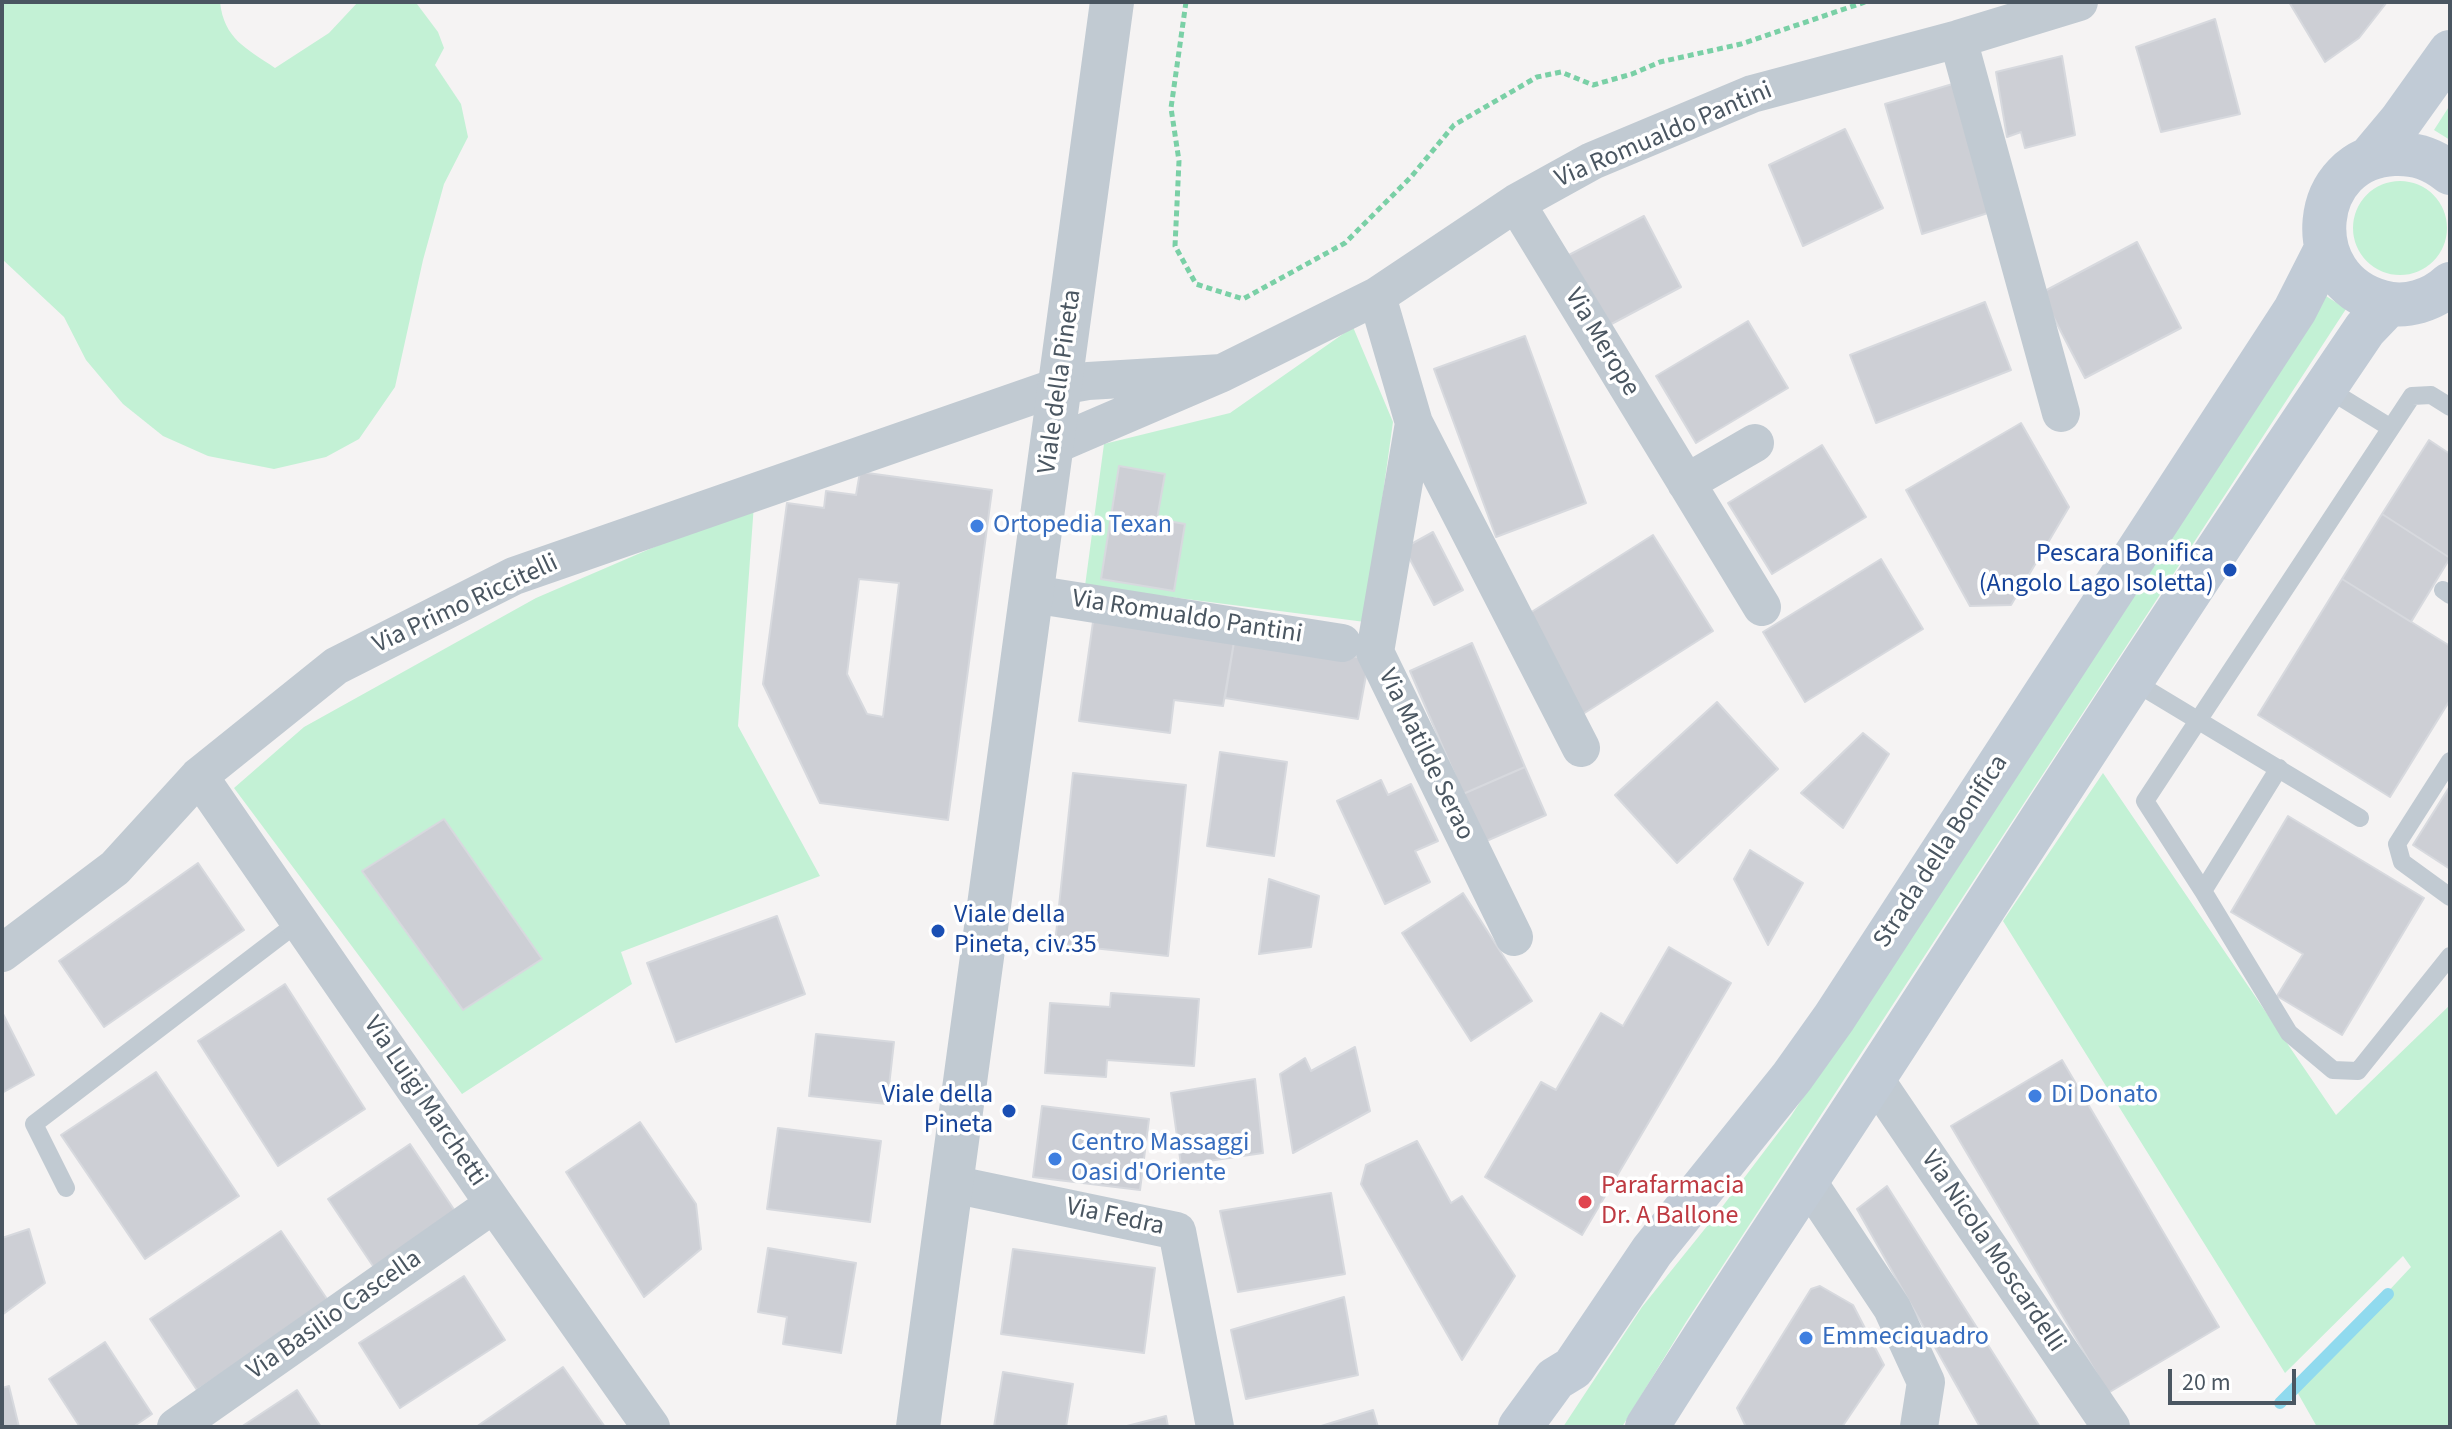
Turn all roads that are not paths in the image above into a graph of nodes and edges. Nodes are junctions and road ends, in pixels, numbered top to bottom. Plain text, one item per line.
1 (1112, 2) edge
2 (2079, 2) edge
3 (1958, 39) junction
4 (2450, 52) edge
5 (2369, 159) junction
6 (2450, 173) edge
7 (1516, 203) junction
8 (2326, 249) junction
9 (1377, 296) junction
10 (2428, 301) edge
11 (1222, 373) junction
12 (1060, 386) junction
13 (2326, 388) junction
14 (2450, 407) edge
15 (2061, 413) dead end
16 (1414, 423) junction
17 (2391, 428) junction
18 (1755, 443) dead end
19 (1052, 446) junction
20 (1686, 483) junction
21 (1032, 594) junction
22 (1762, 607) dead end
23 (1342, 643) dead end
24 (2131, 680) junction
25 (2199, 720) junction
26 (1581, 748) dead end
27 (2450, 761) edge
28 (2279, 768) junction
29 (199, 776) junction
30 (2360, 818) dead end
31 (2203, 891) junction
32 (2450, 897) edge
33 (300, 921) junction
34 (1514, 937) dead end
35 (2, 953) edge
36 (2450, 956) edge
37 (1874, 1078) junction
38 (1806, 1179) junction
39 (952, 1184) junction
40 (66, 1188) dead end
41 (494, 1204) junction
42 (1573, 1368) junction
43 (176, 1427) edge
44 (651, 1427) edge
45 (918, 1427) edge
46 (1215, 1427) edge
47 (1520, 1427) edge
48 (1544, 1427) edge
49 (1647, 1427) edge
50 (1919, 1427) edge
51 (2111, 1427) edge

1 - 12 street, Viale della Pineta
2 - 3 street, Via Romualdo Pantini
3 - 7 street, Via Romualdo Pantini
3 - 15 street
4 - 5 main road
5 - 6 main road
5 - 8 main road
7 - 9 street, Via Romualdo Pantini
7 - 20 street, Via Merope
8 - 10 main road
8 - 42 main road, Strada della Bonifica
9 - 11 street, Via Romualdo Pantini
9 - 16 street, Via Matilde Serao
10 - 13 main road
11 - 12 street, Via Romualdo Pantini
11 - 19 street, Via Romualdo Pantini
12 - 19 street, Viale della Pineta
12 - 29 street, Via Primo Riccitelli
13 - 17 lane
13 - 24 main road
14 - 17 lane
16 - 26 street, Via Matilde Serao
16 - 34 street, Via Matilde Serao
17 - 25 lane
18 - 20 street
19 - 21 street, Viale della Pineta
20 - 22 street, Via Merope
21 - 23 street, Via Romualdo Pantini
21 - 39 street, Viale della Pineta
24 - 25 lane
24 - 37 main road
25 - 28 lane
25 - 31 lane
27 - 32 lane
28 - 30 lane
28 - 31 lane
29 - 33 street, Via Luigi Marchetti
29 - 35 street, Via Primo Riccitelli
31 - 36 lane
33 - 40 lane
33 - 41 street, Via Luigi Marchetti
37 - 38 main road
37 - 51 street, Via Nicola Moscardelli
38 - 49 main road
38 - 50 street
39 - 45 street, Viale della Pineta
39 - 46 street, Via Fedra
41 - 43 street, Via Basilio Cascella
41 - 44 street, Via Luigi Marchetti
42 - 47 main road, Strada della Bonifica
42 - 48 main road

